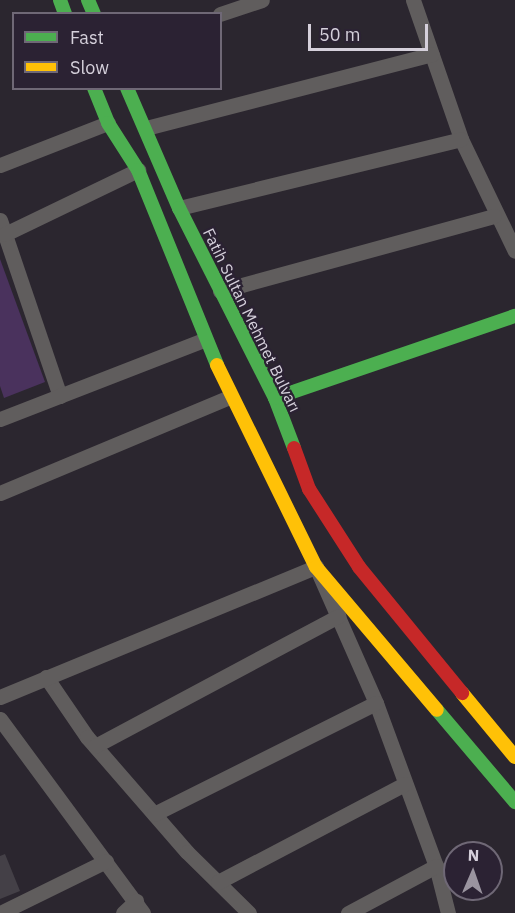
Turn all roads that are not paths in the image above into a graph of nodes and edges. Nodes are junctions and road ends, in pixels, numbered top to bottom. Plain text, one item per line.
1 (262, 0) edge
2 (413, 0) edge
3 (222, 13) edge
4 (432, 54) junction
5 (95, 90) edge
6 (128, 90) edge
7 (108, 123) junction
8 (146, 128) junction
9 (462, 139) junction
10 (0, 165) edge
11 (138, 170) junction
12 (179, 208) junction
13 (495, 216) junction
14 (2, 227) edge
15 (515, 251) edge
16 (220, 291) junction
17 (515, 316) edge
18 (204, 340) junction
19 (60, 396) junction
20 (230, 398) junction
21 (275, 398) junction
22 (0, 419) edge
23 (0, 493) edge
24 (316, 567) junction
25 (338, 616) junction
26 (46, 677) junction
27 (0, 697) edge
28 (376, 703) junction
29 (0, 718) edge
30 (95, 746) junction
31 (515, 757) edge
32 (405, 784) junction
33 (515, 802) edge
34 (154, 814) junction
35 (106, 861) junction
36 (436, 866) junction
37 (218, 882) junction
38 (140, 907) edge
39 (0, 913) edge
40 (123, 913) edge
41 (249, 913) edge
42 (348, 913) edge
43 (448, 913) edge

1 - 3 street
2 - 4 street
4 - 8 street
4 - 9 street
5 - 7 main road
6 - 8 main road, Fatih Sultan Mehmet Bulvarı
7 - 10 street
7 - 11 main road
8 - 12 main road, Fatih Sultan Mehmet Bulvarı
9 - 12 street
9 - 13 street
11 - 14 street
11 - 18 main road
12 - 16 main road, Fatih Sultan Mehmet Bulvarı
13 - 15 street
13 - 16 street
14 - 19 street
16 - 21 main road, Fatih Sultan Mehmet Bulvarı
17 - 21 main road
18 - 19 street
18 - 20 main road
19 - 22 street
20 - 23 street
20 - 24 main road
21 - 31 main road, Fatih Sultan Mehmet Bulvarı
24 - 25 street
24 - 26 street
24 - 33 main road
25 - 28 street
25 - 30 street
26 - 27 street
26 - 30 street
28 - 32 street
28 - 34 street
29 - 35 street
30 - 34 street
32 - 36 street
32 - 37 street
34 - 37 street
35 - 38 street
35 - 39 street
36 - 42 street
36 - 43 street
37 - 41 street
38 - 40 street

